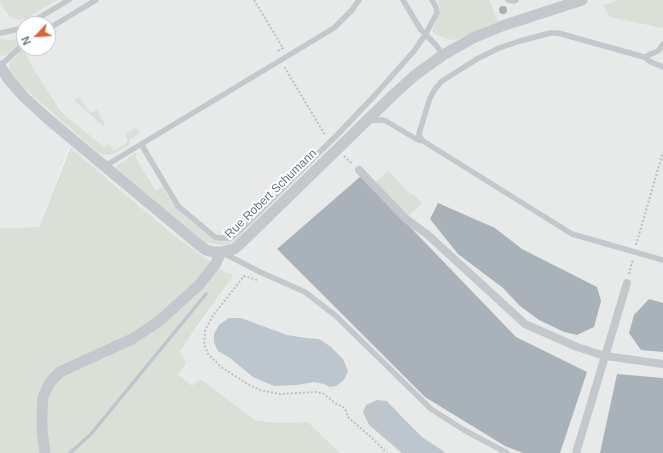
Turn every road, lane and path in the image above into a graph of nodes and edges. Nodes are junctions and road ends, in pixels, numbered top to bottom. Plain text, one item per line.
1 (69, 0) edge
2 (96, 0) edge
3 (254, 0) edge
4 (359, 0) edge
5 (403, 0) edge
6 (432, 0) edge
7 (508, 0) edge
8 (516, 0) edge
9 (582, 0) edge
10 (42, 16) edge
11 (56, 24) edge
12 (16, 29) edge
13 (0, 32) edge
14 (426, 35) junction
15 (663, 44) edge
16 (16, 51) edge
17 (281, 54) dead end
18 (443, 55) junction
19 (644, 58) junction
20 (286, 64) dead end
21 (0, 66) edge
22 (663, 67) edge
23 (366, 121) junction
24 (328, 140) dead end
25 (422, 140) junction
26 (142, 144) junction
27 (663, 152) edge
28 (340, 153) dead end
29 (104, 166) junction
30 (359, 170) joint
31 (221, 252) junction
32 (634, 252) junction
33 (663, 260) edge
34 (260, 272) junction
35 (627, 283) joint
36 (606, 356) junction
37 (663, 364) edge
38 (45, 453) edge
39 (387, 453) edge
40 (508, 453) edge
41 (576, 453) edge

1 - 10 lane
2 - 11 lane
3 - 17 path
4 - 26 lane
5 - 14 lane
6 - 14 lane
7 - 8 lane
9 - 18 street, Rue Robert Schumann
12 - 13 lane
14 - 18 lane
14 - 26 lane
15 - 19 lane
16 - 21 lane
18 - 23 street, Rue Robert Schumann
19 - 22 lane
19 - 25 lane
20 - 24 path
21 - 29 street, Rue Robert Schumann
23 - 25 lane
23 - 31 street, Rue Robert Schumann
25 - 32 lane
26 - 29 lane
27 - 32 path
28 - 30 path
29 - 31 street, Rue Robert Schumann
30 - 36 street
31 - 34 lane
31 - 38 street
32 - 33 lane
32 - 35 path
34 - 39 path
34 - 40 lane
35 - 36 street
36 - 37 street
36 - 41 street

